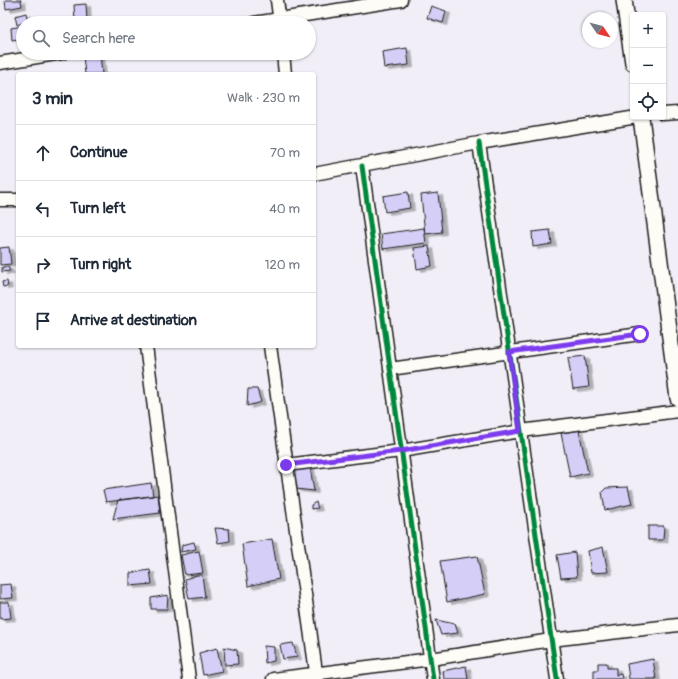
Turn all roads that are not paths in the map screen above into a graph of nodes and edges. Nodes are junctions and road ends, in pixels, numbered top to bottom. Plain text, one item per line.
1 (277, 0) edge
2 (401, 0) edge
3 (624, 0) edge
4 (279, 16) edge
5 (309, 16) edge
6 (631, 48) edge
7 (19, 60) edge
8 (284, 60) edge
9 (0, 63) edge
10 (286, 72) edge
11 (678, 113) edge
12 (666, 114) edge
13 (630, 118) edge
14 (641, 120) edge
15 (479, 143) junction
16 (362, 166) junction
17 (316, 174) edge
18 (0, 200) edge
19 (16, 200) edge
20 (640, 334) dead end
21 (146, 348) edge
22 (270, 348) edge
23 (509, 352) junction
24 (390, 369) junction
25 (678, 398) edge
26 (678, 411) edge
27 (520, 431) junction
28 (401, 451) junction
29 (286, 465) junction
30 (678, 625) edge
31 (551, 640) junction
32 (431, 659) junction
33 (317, 677) edge
34 (189, 679) edge
35 (273, 679) edge
36 (433, 679) edge
37 (557, 679) edge

1 - 4 street
2 - 5 street
3 - 6 street
7 - 9 street
8 - 10 street
11 - 12 street
13 - 15 street
14 - 25 street
15 - 16 street
15 - 23 street
16 - 17 street
16 - 24 street
18 - 19 street
20 - 23 street
21 - 34 street
22 - 29 street
23 - 24 street
23 - 27 street
24 - 28 street
26 - 27 street
27 - 28 street
27 - 31 street
28 - 29 street
28 - 32 street
29 - 33 street
30 - 31 street
31 - 32 street
31 - 37 street
32 - 33 street
32 - 36 street
33 - 35 street

